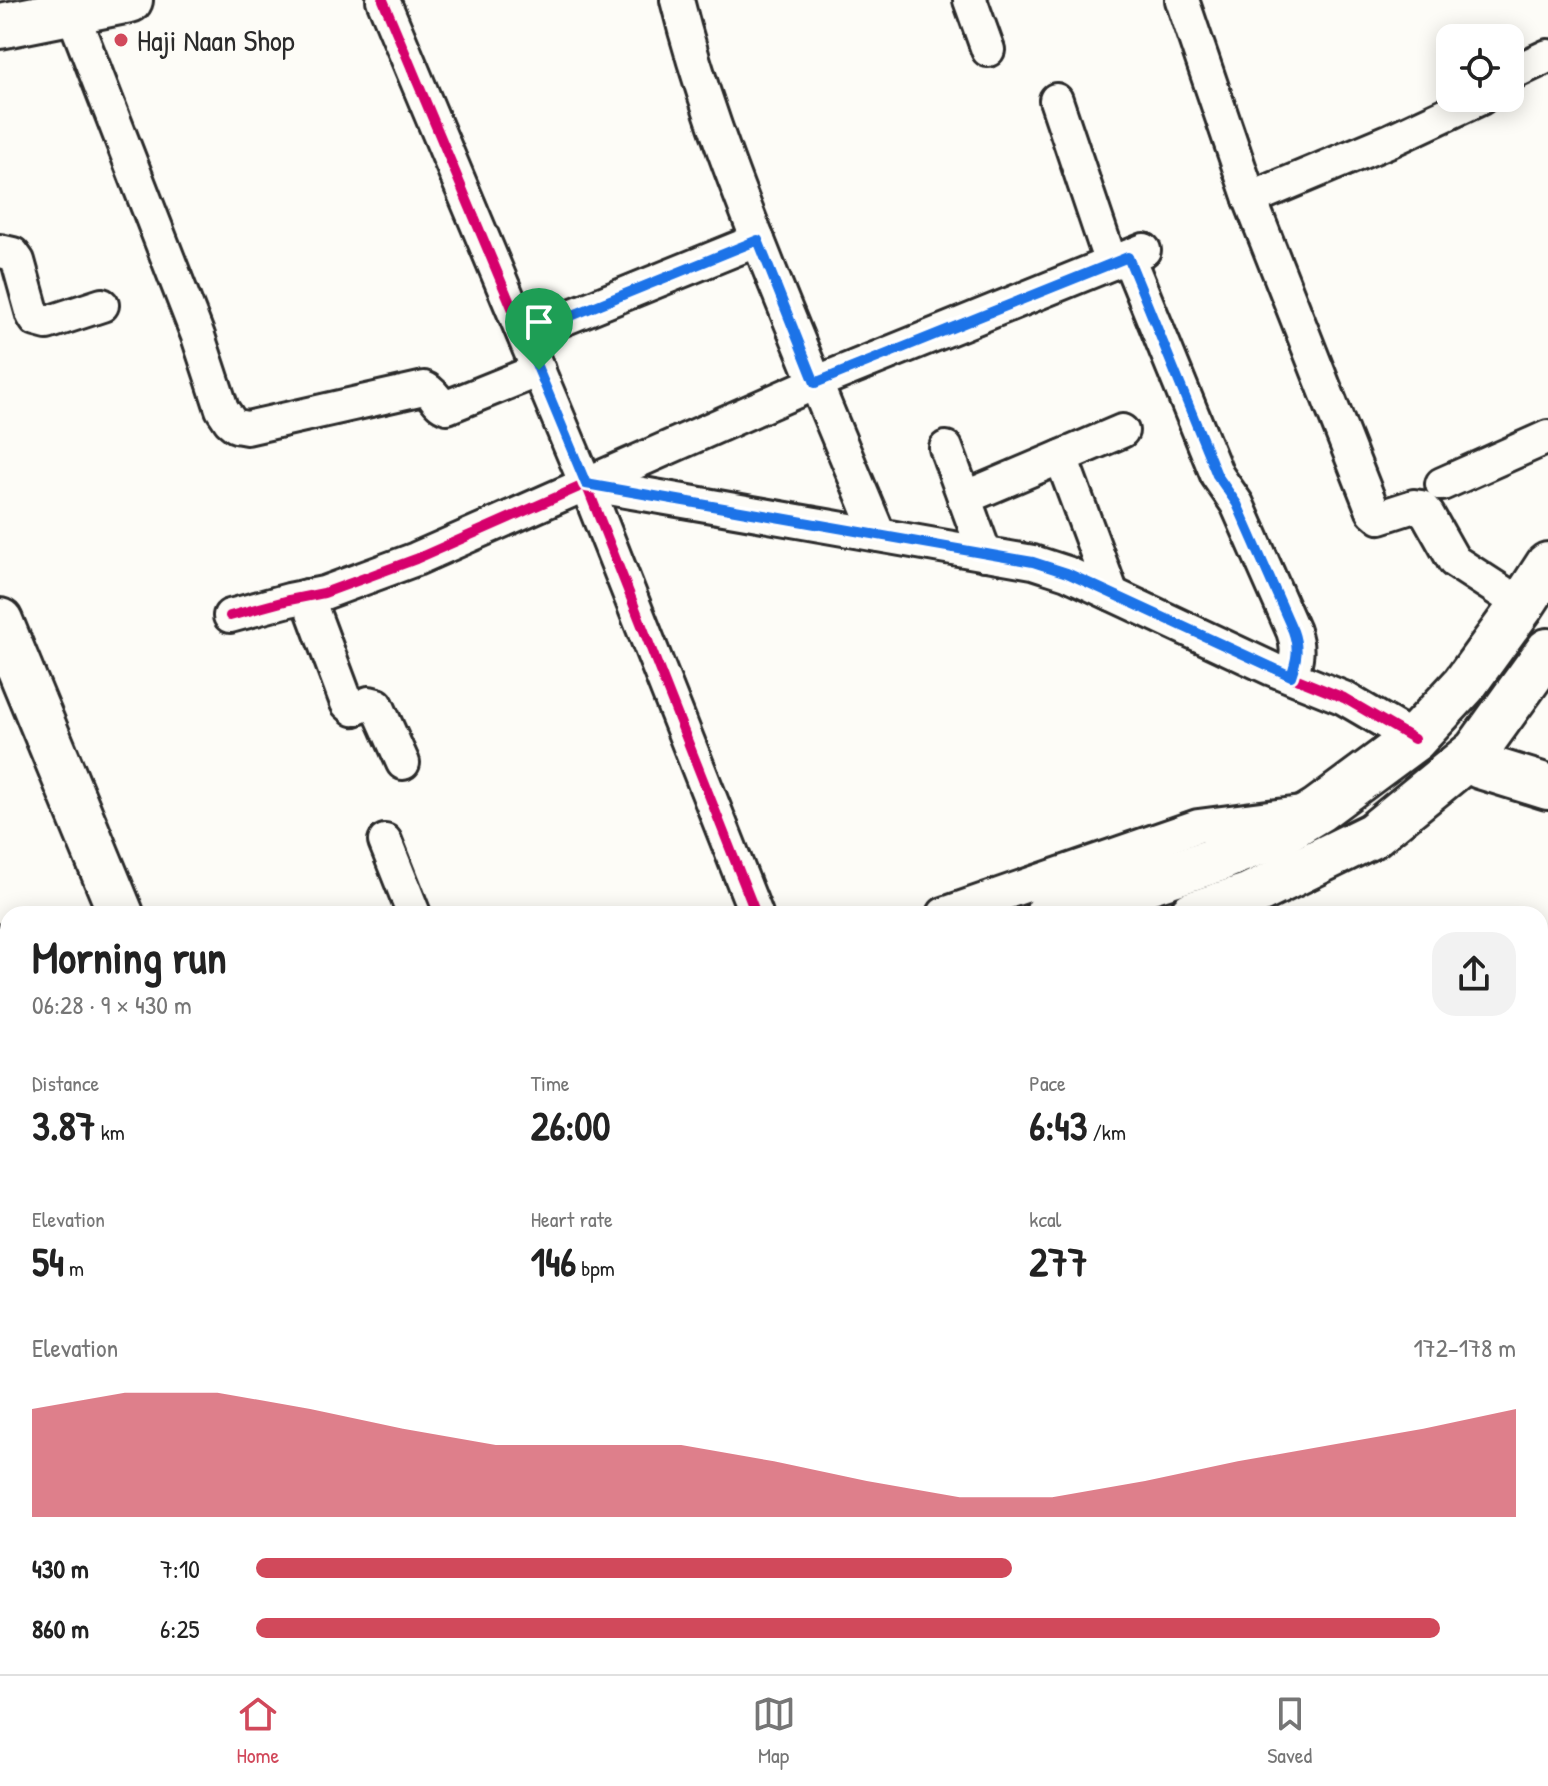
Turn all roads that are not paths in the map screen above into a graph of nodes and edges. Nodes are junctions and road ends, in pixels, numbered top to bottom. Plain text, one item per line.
1 (130, 0) edge
2 (383, 0) edge
3 (677, 0) edge
4 (970, 0) edge
5 (1182, 0) edge
6 (72, 12) junction
7 (0, 26) edge
8 (988, 50) dead end
9 (1548, 56) edge
10 (1524, 67) edge
11 (1056, 100) dead end
12 (1451, 112) edge
13 (1250, 199) junction
14 (758, 240) junction
15 (0, 251) edge
16 (1127, 256) junction
17 (102, 305) dead end
18 (524, 335) junction
19 (539, 370) junction
20 (815, 383) junction
21 (1122, 431) dead end
22 (1548, 437) edge
23 (946, 448) dead end
24 (1061, 457) junction
25 (586, 484) junction
26 (1442, 484) dead end
27 (964, 498) junction
28 (879, 535) junction
29 (985, 554) junction
30 (1548, 565) edge
31 (1112, 594) junction
32 (307, 596) junction
33 (1522, 605) junction
34 (230, 616) dead end
35 (0, 621) edge
36 (1548, 651) edge
37 (1291, 676) junction
38 (1414, 739) junction
39 (1467, 759) junction
40 (403, 763) dead end
41 (1548, 787) edge
42 (1318, 810) junction
43 (385, 841) dead end
44 (1328, 858) junction
45 (118, 906) edge
46 (411, 906) edge
47 (753, 906) edge
48 (967, 906) edge
49 (1073, 906) edge
50 (1217, 906) edge
51 (1267, 906) edge

1 - 6 main road
2 - 18 street
3 - 14 street
4 - 8 street
5 - 13 street
6 - 7 main road
6 - 19 street
9 - 10 street
11 - 16 street
12 - 13 street
13 - 33 street
14 - 18 street
14 - 20 street
15 - 17 street
16 - 20 street
16 - 37 street
18 - 19 street
19 - 25 street
20 - 25 street
20 - 28 street
21 - 24 street
22 - 26 street
23 - 27 street
24 - 27 street
24 - 31 street
25 - 28 street
25 - 32 street
25 - 47 street
27 - 29 street
28 - 29 street
29 - 31 street
30 - 33 main road
31 - 37 street
32 - 34 street
32 - 40 street
33 - 38 main road
35 - 45 main road
36 - 39 main road
37 - 38 street
38 - 42 main road
39 - 41 main road
39 - 44 main road
42 - 48 street
42 - 49 main road
43 - 46 street
44 - 50 main road
44 - 51 street

